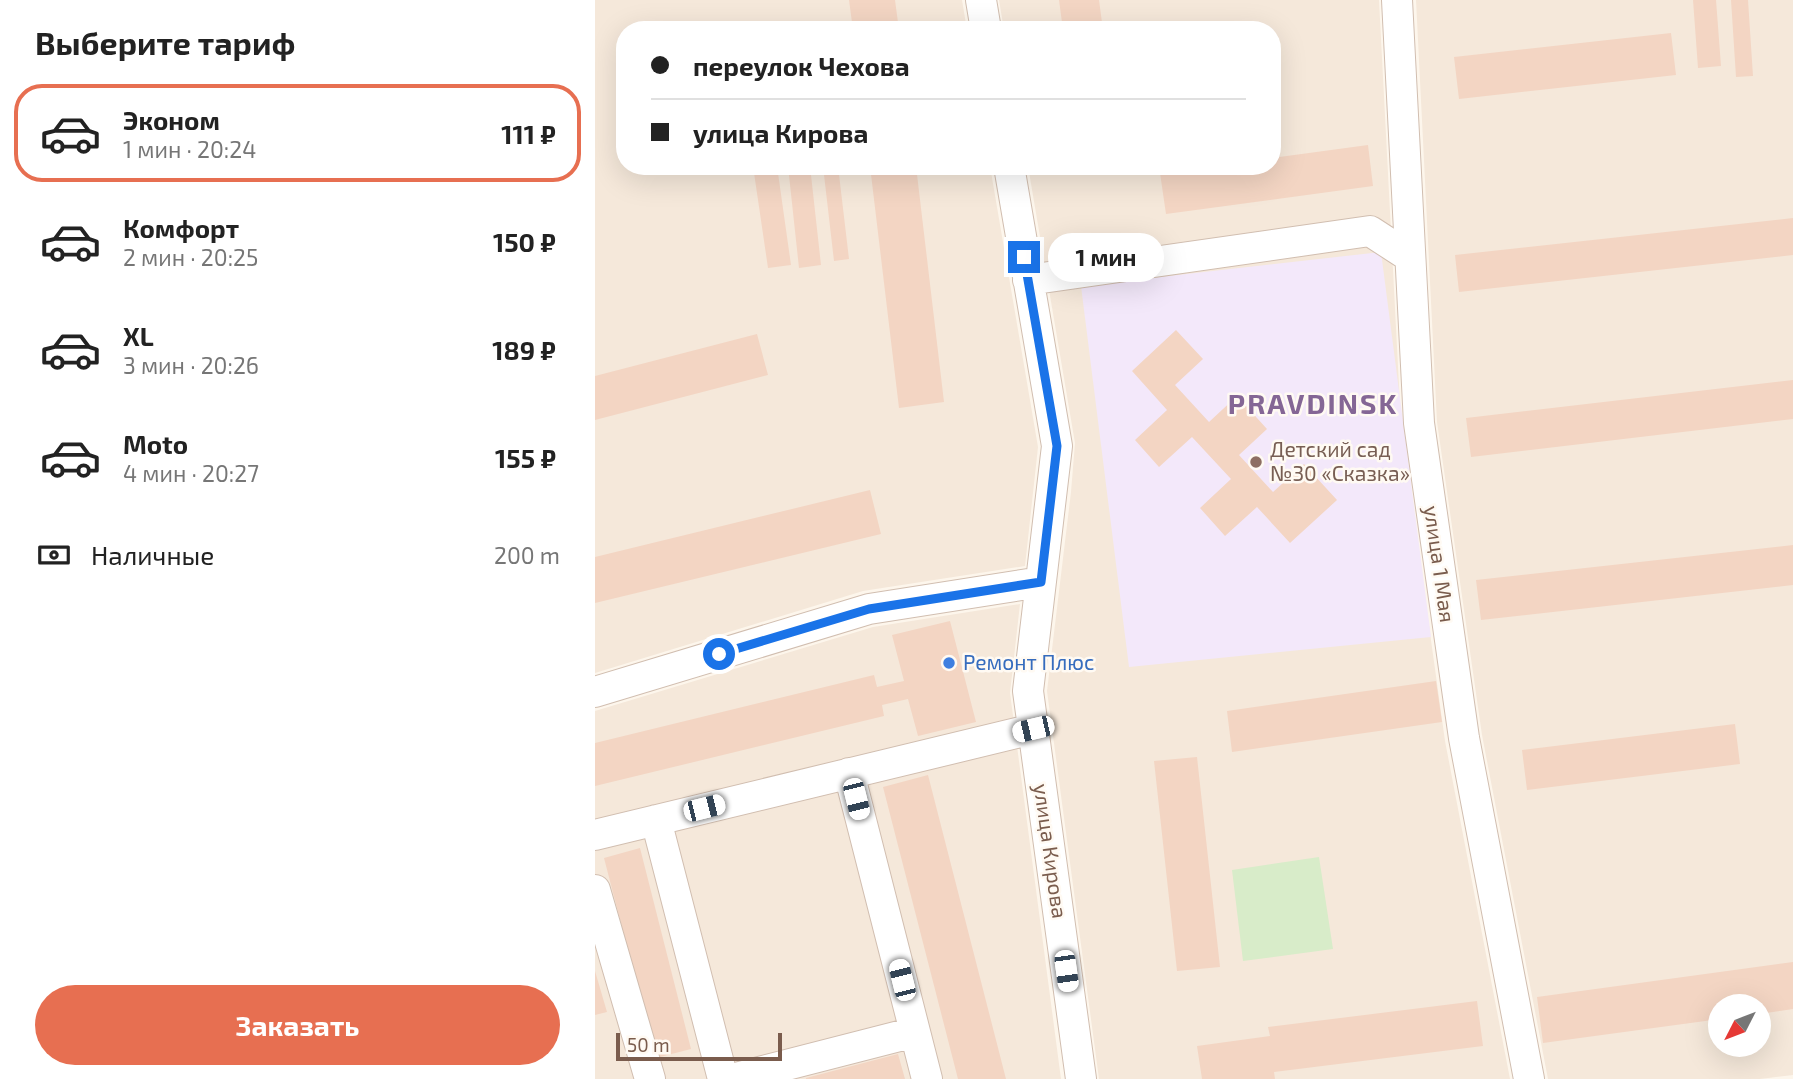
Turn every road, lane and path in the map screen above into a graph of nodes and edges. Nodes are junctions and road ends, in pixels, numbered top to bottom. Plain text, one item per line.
1 (981, 0) edge
2 (1397, 0) edge
3 (984, 21) edge
4 (1010, 175) edge
5 (1410, 257) junction
6 (1028, 280) junction
7 (1041, 582) junction
8 (595, 692) edge
9 (1033, 729) junction
10 (849, 773) junction
11 (656, 820) junction
12 (595, 835) edge
13 (595, 890) edge
14 (915, 1032) junction
15 (650, 1079) edge
16 (723, 1079) edge
17 (732, 1079) edge
18 (927, 1079) edge
19 (1081, 1079) edge
20 (1529, 1079) edge

1 - 3 street
2 - 5 street, улица 1 Мая
4 - 6 street, улица Кирова
5 - 6 street
5 - 20 street, улица 1 Мая
6 - 7 street, улица Кирова
7 - 8 street
7 - 9 street, улица Кирова
9 - 10 street
9 - 19 street, улица Кирова
10 - 11 street
10 - 14 street
11 - 12 street
11 - 16 street
13 - 15 street
14 - 17 street
14 - 18 street

